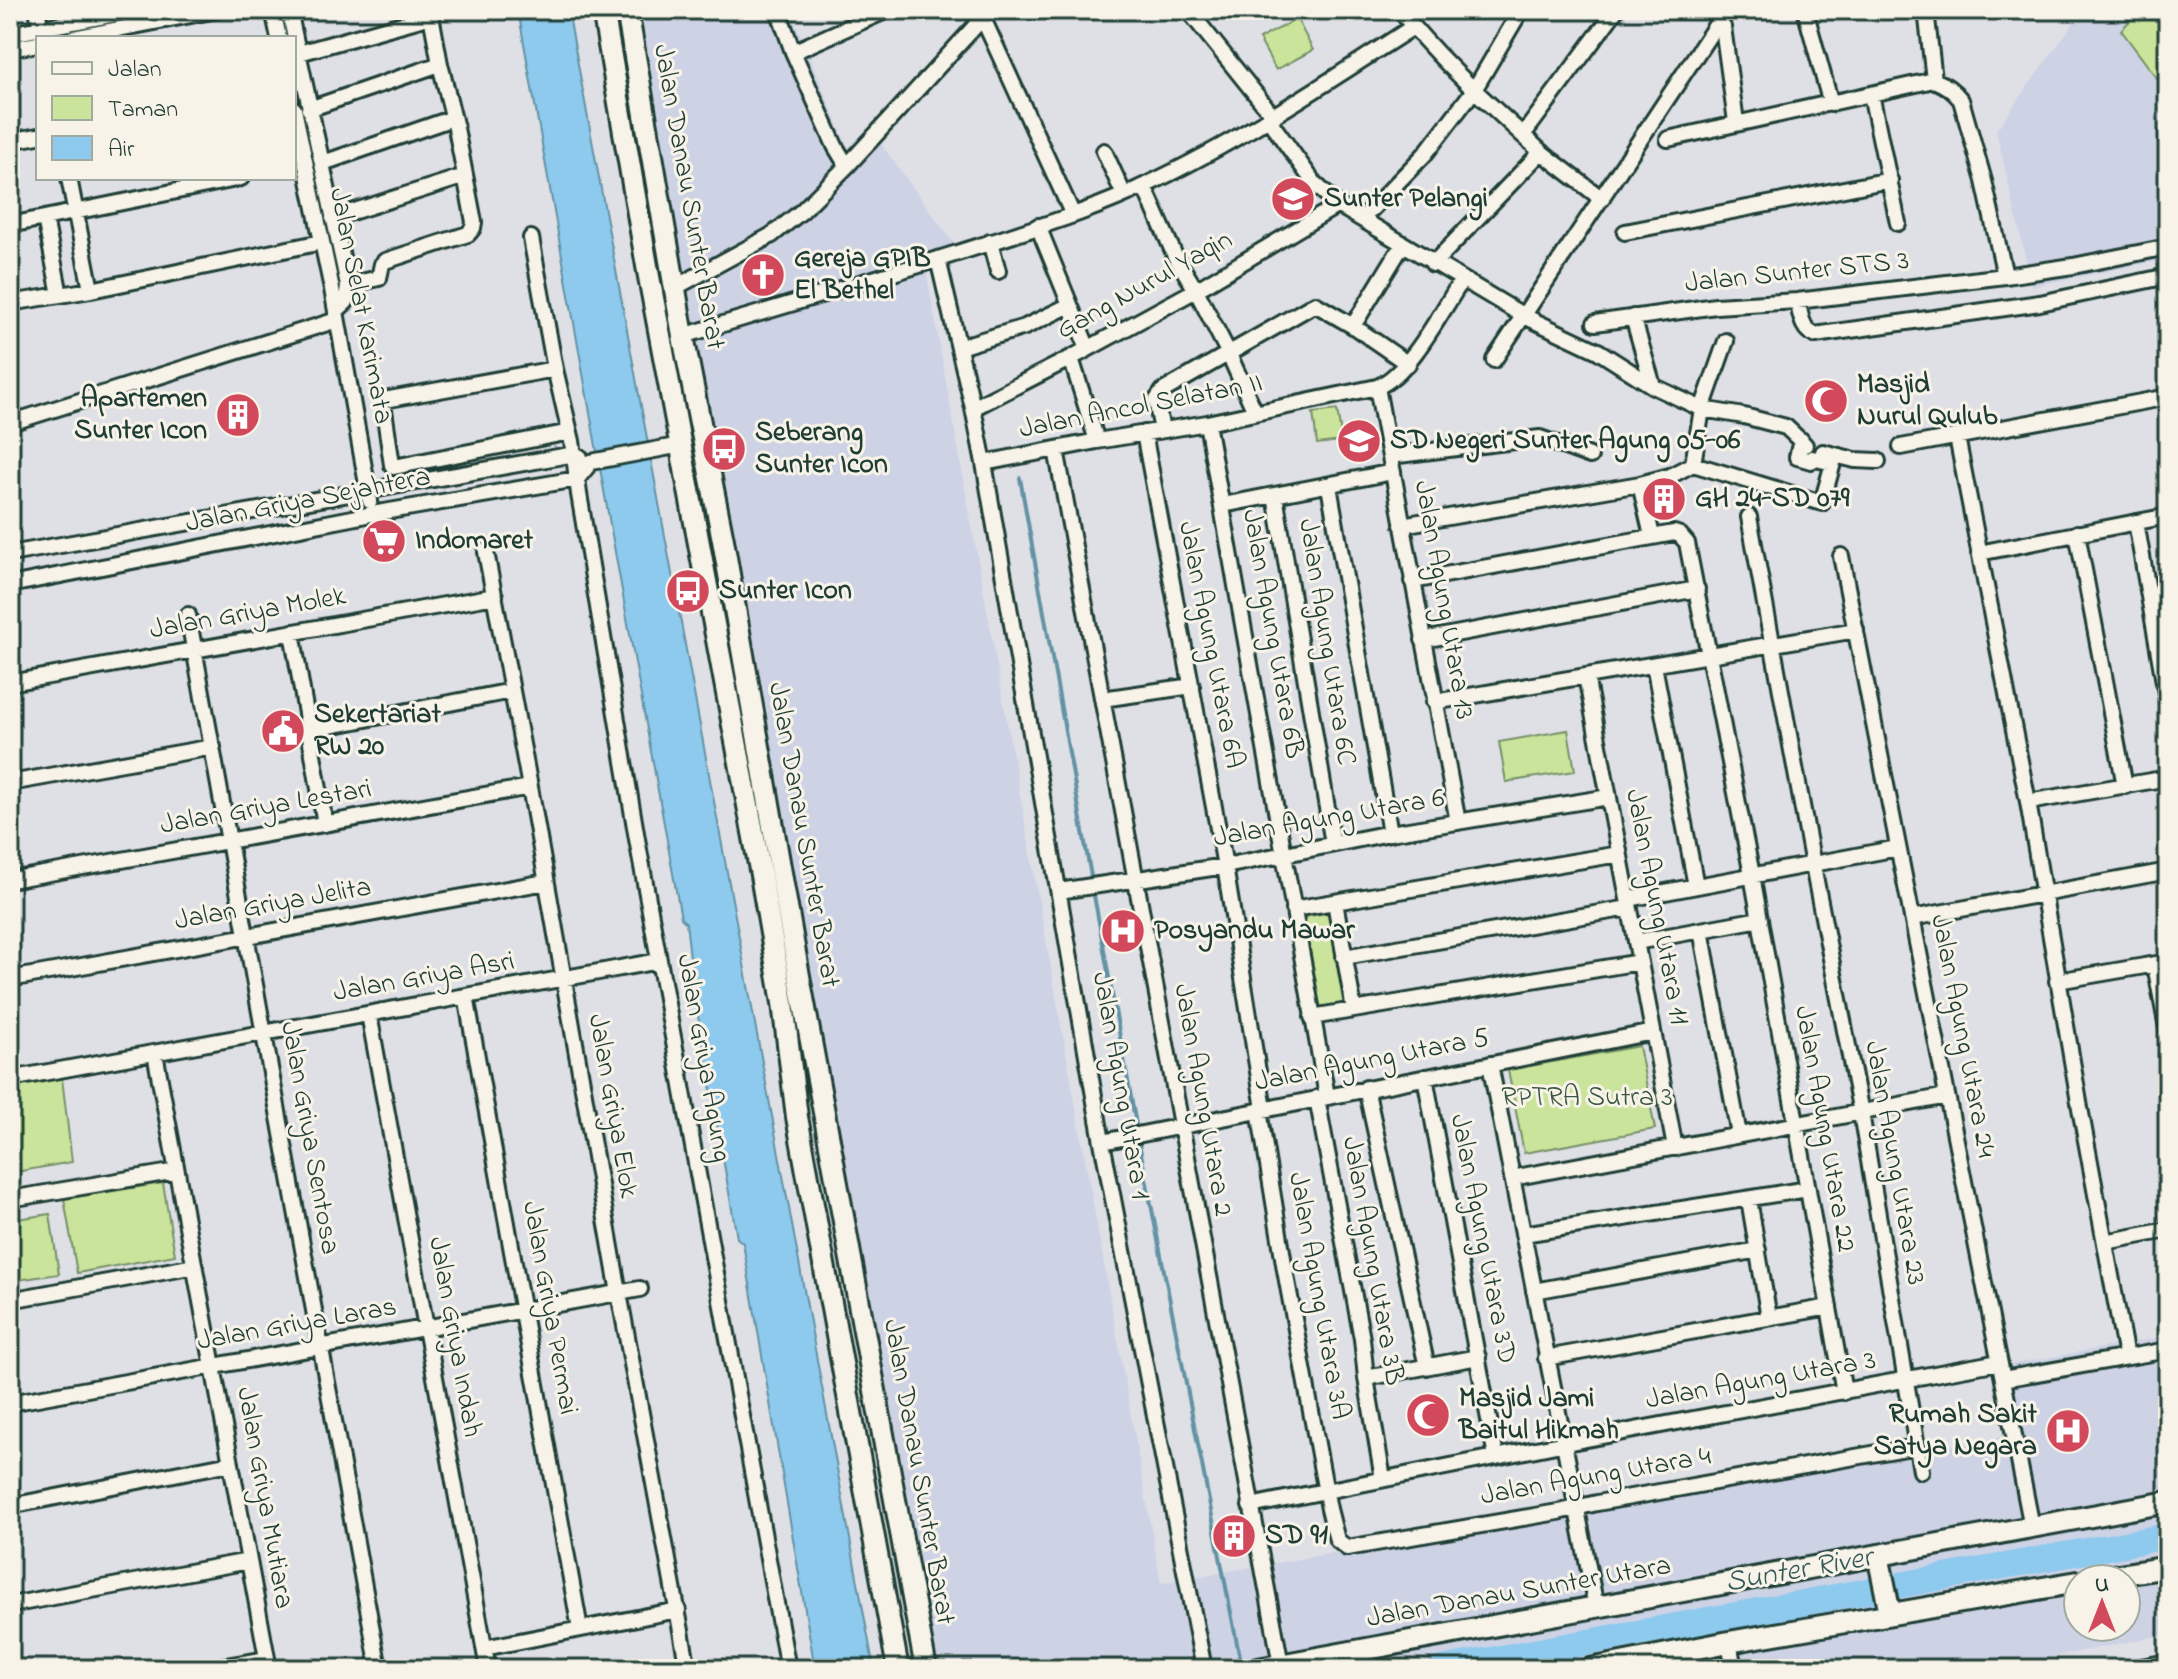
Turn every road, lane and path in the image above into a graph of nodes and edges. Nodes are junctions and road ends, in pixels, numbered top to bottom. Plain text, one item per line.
1 (37, 10) edge
2 (136, 10) edge
3 (217, 10) edge
4 (289, 10) edge
5 (778, 10) edge
6 (887, 10) edge
7 (1400, 10) edge
8 (1521, 10) edge
9 (1616, 10) edge
10 (1726, 10) edge
11 (1805, 10) edge
12 (1926, 10) edge
13 (984, 12) edge
14 (1195, 12) edge
15 (271, 13) edge
16 (431, 13) edge
17 (628, 14) edge
18 (604, 16) edge
19 (1413, 27) junction
20 (1723, 27) dead end
21 (42, 33) edge
22 (10, 34) edge
23 (82, 36) edge
24 (278, 36) edge
25 (295, 36) edge
26 (296, 40) edge
27 (36, 44) edge
28 (10, 49) edge
29 (793, 52) junction
30 (299, 53) junction
31 (440, 64) junction
32 (1934, 80) junction
33 (1474, 90) junction
34 (1871, 94) junction
35 (1831, 104) junction
36 (301, 109) edge
37 (453, 118) junction
38 (1271, 118) junction
39 (1736, 122) junction
40 (1523, 135) junction
41 (36, 136) edge
42 (1668, 139) dead end
43 (10, 141) edge
44 (1104, 151) dead end
45 (1541, 152) junction
46 (323, 163) junction
47 (847, 166) junction
48 (465, 176) junction
49 (69, 180) edge
50 (231, 180) edge
51 (1890, 180) junction
52 (1144, 186) junction
53 (1124, 195) junction
54 (1602, 199) junction
55 (1338, 205) junction
56 (76, 212) junction
57 (1073, 215) junction
58 (45, 218) junction
59 (333, 218) junction
60 (1362, 219) junction
61 (1898, 223) dead end
62 (10, 225) edge
63 (1038, 226) junction
64 (1625, 232) dead end
65 (531, 238) dead end
66 (322, 242) junction
67 (990, 242) junction
68 (1403, 244) junction
69 (2168, 247) edge
70 (938, 259) junction
71 (1433, 264) junction
72 (998, 271) dead end
73 (2005, 276) junction
74 (2168, 276) edge
75 (1462, 280) junction
76 (348, 285) junction
77 (676, 287) junction
78 (91, 290) junction
79 (1196, 290) junction
80 (60, 295) junction
81 (1797, 301) junction
82 (10, 303) edge
83 (1070, 305) junction
84 (336, 316) junction
85 (1524, 316) junction
86 (1633, 317) junction
87 (1595, 323) dead end
88 (1353, 326) junction
89 (683, 336) junction
90 (1726, 341) dead end
91 (959, 347) junction
92 (1088, 349) junction
93 (1228, 352) junction
94 (1071, 358) junction
95 (1494, 360) dead end
96 (1408, 364) junction
97 (555, 369) junction
98 (1653, 386) junction
99 (1377, 387) junction
100 (2168, 397) edge
101 (973, 408) junction
102 (1702, 409) junction
103 (1255, 412) junction
104 (10, 423) edge
105 (1207, 423) junction
106 (1162, 430) junction
107 (570, 432) junction
108 (1144, 433) junction
109 (1957, 437) junction
110 (1801, 440) junction
111 (1097, 441) junction
112 (670, 447) junction
113 (1901, 447) dead end
114 (1056, 449) junction
115 (575, 454) junction
116 (1390, 456) junction
117 (1590, 456) dead end
118 (1878, 461) dead end
119 (594, 462) junction
120 (984, 463) junction
121 (1693, 464) junction
122 (1393, 472) junction
123 (577, 479) junction
124 (1640, 484) junction
125 (1329, 486) junction
126 (368, 492) junction
127 (1275, 495) junction
128 (1223, 505) junction
129 (372, 514) junction
130 (2168, 516) edge
131 (1749, 517) dead end
132 (2136, 522) junction
133 (1402, 525) junction
134 (2077, 533) junction
135 (1652, 536) junction
136 (486, 552) dead end
137 (1979, 553) junction
138 (10, 554) edge
139 (1841, 556) dead end
140 (1412, 581) junction
141 (10, 585) edge
142 (1697, 589) junction
143 (495, 596) junction
144 (188, 615) dead end
145 (1856, 630) junction
146 (292, 632) junction
147 (1423, 640) junction
148 (1771, 645) junction
149 (195, 650) junction
150 (1710, 655) junction
151 (1654, 665) junction
152 (1586, 676) junction
153 (10, 683) edge
154 (1192, 686) junction
155 (512, 691) junction
156 (1102, 699) junction
157 (1434, 702) junction
158 (2168, 705) edge
159 (309, 730) junction
160 (213, 747) junction
161 (2168, 778) edge
162 (10, 783) edge
163 (755, 786) junction
164 (2125, 786) junction
165 (530, 787) junction
166 (1609, 797) junction
167 (2028, 802) junction
168 (1458, 822) junction
169 (325, 824) junction
170 (1390, 833) junction
171 (229, 841) junction
172 (1333, 844) junction
173 (1898, 848) junction
174 (1619, 854) junction
175 (1284, 855) junction
176 (1812, 864) junction
177 (1225, 866) junction
178 (2168, 871) edge
179 (1752, 875) junction
180 (1135, 879) junction
181 (10, 880) edge
182 (546, 882) junction
183 (1696, 886) junction
184 (1066, 890) junction
185 (2044, 894) junction
186 (1335, 902) junction
187 (1629, 903) junction
188 (1293, 909) junction
189 (1912, 918) junction
190 (1760, 919) junction
191 (1701, 930) junction
192 (247, 936) junction
193 (1636, 942) junction
194 (1344, 957) junction
195 (659, 961) junction
196 (1640, 962) junction
197 (2161, 963) edge
198 (10, 979) edge
199 (564, 979) junction
200 (2057, 981) junction
201 (466, 996) junction
202 (1354, 1010) junction
203 (369, 1014) junction
204 (1312, 1017) junction
205 (1653, 1032) junction
206 (264, 1033) junction
207 (2168, 1033) edge
208 (155, 1053) junction
209 (1490, 1064) junction
210 (1425, 1077) junction
211 (10, 1079) edge
212 (1366, 1088) junction
213 (1947, 1096) junction
214 (1322, 1097) junction
215 (1261, 1109) junction
216 (1861, 1113) junction
217 (1180, 1125) junction
218 (1796, 1125) junction
219 (1739, 1135) junction
220 (1102, 1142) junction
221 (1675, 1148) junction
222 (177, 1171) junction
223 (1512, 1178) junction
224 (1808, 1189) junction
225 (10, 1199) edge
226 (1749, 1199) junction
227 (2168, 1230) edge
228 (1523, 1234) junction
229 (2105, 1242) junction
230 (1758, 1250) junction
231 (195, 1266) junction
232 (640, 1289) dead end
233 (1534, 1291) junction
234 (619, 1293) junction
235 (10, 1300) edge
236 (1829, 1307) junction
237 (523, 1311) junction
238 (1769, 1318) junction
239 (426, 1328) junction
240 (321, 1347) junction
241 (2168, 1350) edge
242 (1478, 1357) junction
243 (2126, 1357) junction
244 (1546, 1358) junction
245 (1999, 1362) junction
246 (213, 1367) junction
247 (1427, 1367) junction
248 (871, 1369) junction
249 (843, 1375) junction
250 (1366, 1378) junction
251 (2003, 1379) junction
252 (1906, 1381) junction
253 (1844, 1392) junction
254 (10, 1403) edge
255 (1564, 1444) junction
256 (1917, 1446) junction
257 (1496, 1457) junction
258 (231, 1463) junction
259 (1921, 1471) dead end
260 (1383, 1479) junction
261 (1326, 1491) junction
262 (2168, 1502) edge
263 (10, 1506) edge
264 (1250, 1506) junction
265 (1577, 1508) junction
266 (2032, 1527) junction
267 (249, 1561) junction
268 (1879, 1561) junction
269 (2168, 1567) edge
270 (2142, 1571) edge
271 (2062, 1584) edge
272 (10, 1605) edge
273 (1596, 1607) junction
274 (1889, 1609) junction
275 (678, 1610) junction
276 (580, 1629) junction
277 (1729, 1642) junction
278 (484, 1648) junction
279 (2168, 1662) edge
280 (268, 1664) edge
281 (1266, 1667) edge
282 (208, 1669) edge
283 (379, 1669) edge
284 (488, 1669) edge
285 (688, 1669) edge
286 (788, 1669) edge
287 (898, 1669) edge
288 (926, 1669) edge
289 (1204, 1669) edge
290 (1590, 1669) edge
291 (1734, 1669) edge
292 (2130, 1669) edge

1 - 21 street
2 - 21 street
3 - 23 street
4 - 25 street
5 - 29 street
6 - 29 street
7 - 19 street
8 - 33 street
9 - 40 street
10 - 54 street
11 - 35 street
12 - 32 street
13 - 47 street
13 - 57 street
14 - 38 street
15 - 24 street
16 - 30 street
16 - 31 street
17 - 18 main road
17 - 77 main road, Jalan Danau Sunter Barat
18 - 112 main road, Jalan Danau Sunter Barat
19 - 33 street
19 - 38 street
20 - 39 street
21 - 22 street
26 - 30 street
27 - 28 street
29 - 47 street
30 - 36 street
31 - 36 street
31 - 37 street
32 - 34 street
32 - 73 street
33 - 40 street
33 - 60 street
34 - 35 street
34 - 51 street, Jalan Sunter STS 3
35 - 39 street
36 - 46 street
36 - 66 street, Jalan Selat Karimata
37 - 46 street
37 - 48 street
38 - 52 street
38 - 55 street
39 - 42 street
40 - 45 street
41 - 43 street
44 - 53 street
45 - 54 street
45 - 71 street
46 - 59 street
47 - 77 street
48 - 59 street
48 - 76 street
49 - 56 street
50 - 56 street
51 - 61 street, Jalan Sunter STS 3
51 - 64 street
52 - 53 street
52 - 79 street
53 - 57 street
54 - 85 street
55 - 60 street
55 - 79 street, Gang Nurul Yaqin
56 - 58 street
56 - 78 street
57 - 63 street
58 - 62 street
58 - 80 street
59 - 76 street
60 - 68 street
63 - 67 street
63 - 83 street
65 - 97 street
66 - 78 street
66 - 84 street, Jalan Selat Karimata
67 - 70 street
67 - 72 street
68 - 71 street
68 - 88 street
69 - 73 street, Jalan Sunter STS 3
70 - 89 street
70 - 91 street, Jalan Ancol Selatan II
71 - 75 street
73 - 81 street, Jalan Sunter STS 3
74 - 81 street
75 - 85 street
75 - 96 street, Jalan Ancol Selatan II
76 - 84 street
77 - 89 main road, Jalan Danau Sunter Barat
78 - 80 street
79 - 92 street, Gang Nurul Yaqin
79 - 93 street
80 - 82 street
81 - 86 street, Jalan Sunter STS 3
83 - 91 street
83 - 92 street
84 - 104 street
84 - 126 street, Jalan Selat Karimata
85 - 95 street
85 - 98 street
86 - 87 street, Jalan Sunter STS 3
86 - 98 street
88 - 93 street
88 - 96 street
89 - 163 main road, Jalan Danau Sunter Barat
90 - 102 street
91 - 101 street, Jalan Ancol Selatan II
92 - 94 street, Gang Nurul Yaqin
93 - 103 street
93 - 106 street
94 - 101 street, Gang Nurul Yaqin
94 - 111 street
96 - 99 street, Jalan Ancol Selatan II
97 - 107 street
97 - 107 street
98 - 102 street
99 - 103 street, Jalan Ancol Selatan II
99 - 116 street, Jalan Agung Utara 13
100 - 109 street
101 - 120 street, Jalan Ancol Selatan II
102 - 110 street
102 - 121 street
103 - 105 street, Jalan Ancol Selatan II
105 - 106 street, Jalan Ancol Selatan II
105 - 128 street, Jalan Agung Utara 6B
106 - 108 street, Jalan Ancol Selatan II
107 - 115 street
108 - 111 street, Jalan Ancol Selatan II
108 - 154 street, Jalan Agung Utara 6A
109 - 113 street
109 - 137 street
110 - 118 street
110 - 121 street
111 - 114 street, Jalan Ancol Selatan II
112 - 119 street
112 - 163 main road, Jalan Danau Sunter Barat
114 - 120 street, Jalan Ancol Selatan II
114 - 156 street, Jalan Agung Utara 2
115 - 119 street
115 - 123 street, Jalan Griya Agung
115 - 126 street, Jalan Griya Sejahtera
116 - 117 street
116 - 122 street, Jalan Agung Utara 13
119 - 123 street
120 - 184 street, Jalan Agung Utara 1
121 - 124 street
122 - 125 street
122 - 133 street, Jalan Agung Utara 13
123 - 129 street, Jalan Griya Sejahtera
123 - 195 street, Jalan Griya Agung
124 - 133 street
124 - 135 street
125 - 127 street
125 - 170 street
126 - 129 street, Jalan Selat Karimata
126 - 138 street, Jalan Griya Sejahtera
127 - 128 street
127 - 172 street, Jalan Agung Utara 6C
128 - 175 street, Jalan Agung Utara 6B
129 - 141 street, Jalan Griya Sejahtera
130 - 132 street
131 - 148 street, Jalan Agung Utara 23
132 - 134 street
132 - 158 street
133 - 140 street, Jalan Agung Utara 13
134 - 137 street
134 - 164 street
135 - 140 street
135 - 142 street, Jalan Agung Utara 22
136 - 143 street, Jalan Griya Elok
137 - 167 street
139 - 145 street, Jalan Agung Utara 24
140 - 147 street, Jalan Agung Utara 13
142 - 147 street
142 - 150 street, Jalan Agung Utara 22
143 - 146 street, Jalan Griya Molek
143 - 155 street, Jalan Griya Elok
144 - 149 street, Jalan Griya Sentosa
145 - 148 street
145 - 173 street, Jalan Agung Utara 24
146 - 149 street, Jalan Griya Molek
146 - 159 street
147 - 157 street, Jalan Agung Utara 13
148 - 150 street
148 - 176 street, Jalan Agung Utara 23
149 - 153 street, Jalan Griya Molek
149 - 160 street, Jalan Griya Sentosa
150 - 151 street
150 - 179 street, Jalan Agung Utara 22
151 - 152 street
151 - 183 street
152 - 157 street
152 - 166 street, Jalan Agung Utara 11
154 - 156 street
154 - 177 street, Jalan Agung Utara 6A
155 - 159 street
155 - 165 street, Jalan Griya Elok
156 - 180 street, Jalan Agung Utara 2
157 - 168 street, Jalan Agung Utara 13
159 - 169 street
160 - 162 street
160 - 171 street, Jalan Griya Sentosa
161 - 164 street
163 - 248 main road, Jalan Danau Sunter Barat
163 - 249 main road, Jalan Danau Sunter Barat
164 - 167 street
165 - 169 street, Jalan Griya Lestari
165 - 182 street, Jalan Griya Elok
166 - 168 street, Jalan Agung Utara 6
166 - 174 street, Jalan Agung Utara 11
167 - 185 street
168 - 170 street, Jalan Agung Utara 6
169 - 171 street, Jalan Griya Lestari
170 - 172 street, Jalan Agung Utara 6
171 - 181 street, Jalan Griya Lestari
171 - 192 street, Jalan Griya Sentosa
172 - 175 street, Jalan Agung Utara 6
173 - 176 street
173 - 189 street, Jalan Agung Utara 24
174 - 186 street
174 - 187 street, Jalan Agung Utara 11
175 - 177 street, Jalan Agung Utara 6
175 - 188 street, Jalan Agung Utara 6B
176 - 179 street
176 - 216 street, Jalan Agung Utara 23
177 - 180 street, Jalan Agung Utara 6
177 - 215 street, Jalan Agung Utara 6A
178 - 185 street
179 - 183 street
179 - 190 street, Jalan Agung Utara 22
180 - 184 street, Jalan Agung Utara 6
180 - 217 street, Jalan Agung Utara 2
182 - 192 street, Jalan Griya Jelita
182 - 199 street, Jalan Griya Elok
183 - 187 street
184 - 220 street, Jalan Agung Utara 1
185 - 189 street
185 - 200 street
186 - 188 street
186 - 194 street
187 - 193 street, Jalan Agung Utara 11
187 - 194 street
188 - 204 street, Jalan Agung Utara 6B
189 - 213 street, Jalan Agung Utara 24
190 - 191 street
190 - 218 street, Jalan Agung Utara 22
191 - 193 street
191 - 219 street
192 - 198 street, Jalan Griya Jelita
192 - 206 street, Jalan Griya Sentosa
193 - 196 street, Jalan Agung Utara 11
194 - 202 street
195 - 199 street, Jalan Griya Asri
195 - 286 street, Jalan Griya Agung
196 - 202 street
196 - 205 street, Jalan Agung Utara 11
197 - 200 street
197 - 207 street
199 - 201 street, Jalan Griya Asri
199 - 234 street, Jalan Griya Elok
200 - 229 street
201 - 203 street, Jalan Griya Asri
201 - 237 street, Jalan Griya Permai
202 - 204 street
203 - 206 street, Jalan Griya Asri
203 - 239 street, Jalan Griya Indah
204 - 214 street, Jalan Agung Utara 3B
205 - 209 street, Jalan Agung Utara 5
205 - 221 street, Jalan Agung Utara 11
206 - 208 street, Jalan Griya Asri
206 - 240 street, Jalan Griya Sentosa
208 - 211 street, Jalan Griya Asri
208 - 222 street, Jalan Griya Mutiara
209 - 210 street, Jalan Agung Utara 5
209 - 223 street
210 - 212 street, Jalan Agung Utara 5
210 - 242 street, Jalan Agung Utara 3D
212 - 214 street, Jalan Agung Utara 5
212 - 247 street
213 - 216 street
213 - 245 street, Jalan Agung Utara 24
214 - 215 street, Jalan Agung Utara 5
214 - 250 street, Jalan Agung Utara 3B
215 - 217 street, Jalan Agung Utara 5
215 - 261 street, Jalan Agung Utara 3A
216 - 218 street
216 - 252 street, Jalan Agung Utara 23
217 - 220 street, Jalan Agung Utara 5
217 - 264 street, Jalan Agung Utara 2
218 - 219 street
218 - 224 street, Jalan Agung Utara 22
219 - 221 street
220 - 289 street, Jalan Agung Utara 1
221 - 223 street
222 - 225 street
222 - 231 street, Jalan Griya Mutiara
223 - 228 street
224 - 226 street
224 - 236 street, Jalan Agung Utara 22
226 - 228 street
226 - 230 street
227 - 229 street
228 - 233 street
229 - 243 street
230 - 233 street
230 - 238 street
231 - 235 street
231 - 246 street, Jalan Griya Mutiara
232 - 234 street, Jalan Griya Laras
233 - 244 street
234 - 237 street, Jalan Griya Laras
234 - 275 street, Jalan Griya Elok
236 - 238 street
236 - 253 street, Jalan Agung Utara 22
237 - 239 street, Jalan Griya Laras
237 - 276 street, Jalan Griya Permai
238 - 244 street
239 - 240 street, Jalan Griya Laras
239 - 278 street, Jalan Griya Indah
240 - 246 street, Jalan Griya Laras
240 - 283 street, Jalan Griya Sentosa
241 - 243 street
242 - 247 street
242 - 257 street, Jalan Agung Utara 3D
243 - 251 street
244 - 255 street
245 - 251 street, Jalan Agung Utara 24
245 - 252 street, Jalan Agung Utara 3
246 - 254 street, Jalan Griya Laras
246 - 258 street, Jalan Griya Mutiara
247 - 250 street
248 - 249 main road
248 - 288 main road, Jalan Danau Sunter Barat
249 - 287 main road, Jalan Danau Sunter Barat
250 - 260 street, Jalan Agung Utara 3B
251 - 266 street, Jalan Agung Utara 24
252 - 253 street, Jalan Agung Utara 3
252 - 256 street, Jalan Agung Utara 23
253 - 255 street, Jalan Agung Utara 3
255 - 257 street, Jalan Agung Utara 3
255 - 265 street
256 - 259 street, Jalan Agung Utara 23
256 - 265 street, Jalan Agung Utara 4
257 - 260 street, Jalan Agung Utara 3
258 - 263 street
258 - 267 street, Jalan Griya Mutiara
260 - 261 street, Jalan Agung Utara 3
261 - 264 street, Jalan Agung Utara 3
261 - 265 street, Jalan Agung Utara 4
262 - 266 main road, Jalan Danau Sunter Utara
264 - 281 street, Jalan Agung Utara 2
265 - 273 street
266 - 268 main road, Jalan Danau Sunter Utara
267 - 272 street
267 - 280 street, Jalan Griya Mutiara
268 - 273 main road, Jalan Danau Sunter Utara
268 - 274 main road
269 - 270 main road
271 - 274 main road
273 - 281 main road, Jalan Danau Sunter Utara
274 - 277 main road
275 - 276 street
275 - 285 street, Jalan Griya Elok
276 - 278 street
277 - 290 main road
277 - 291 street
278 - 284 street, Jalan Griya Indah
279 - 292 street
280 - 282 street

